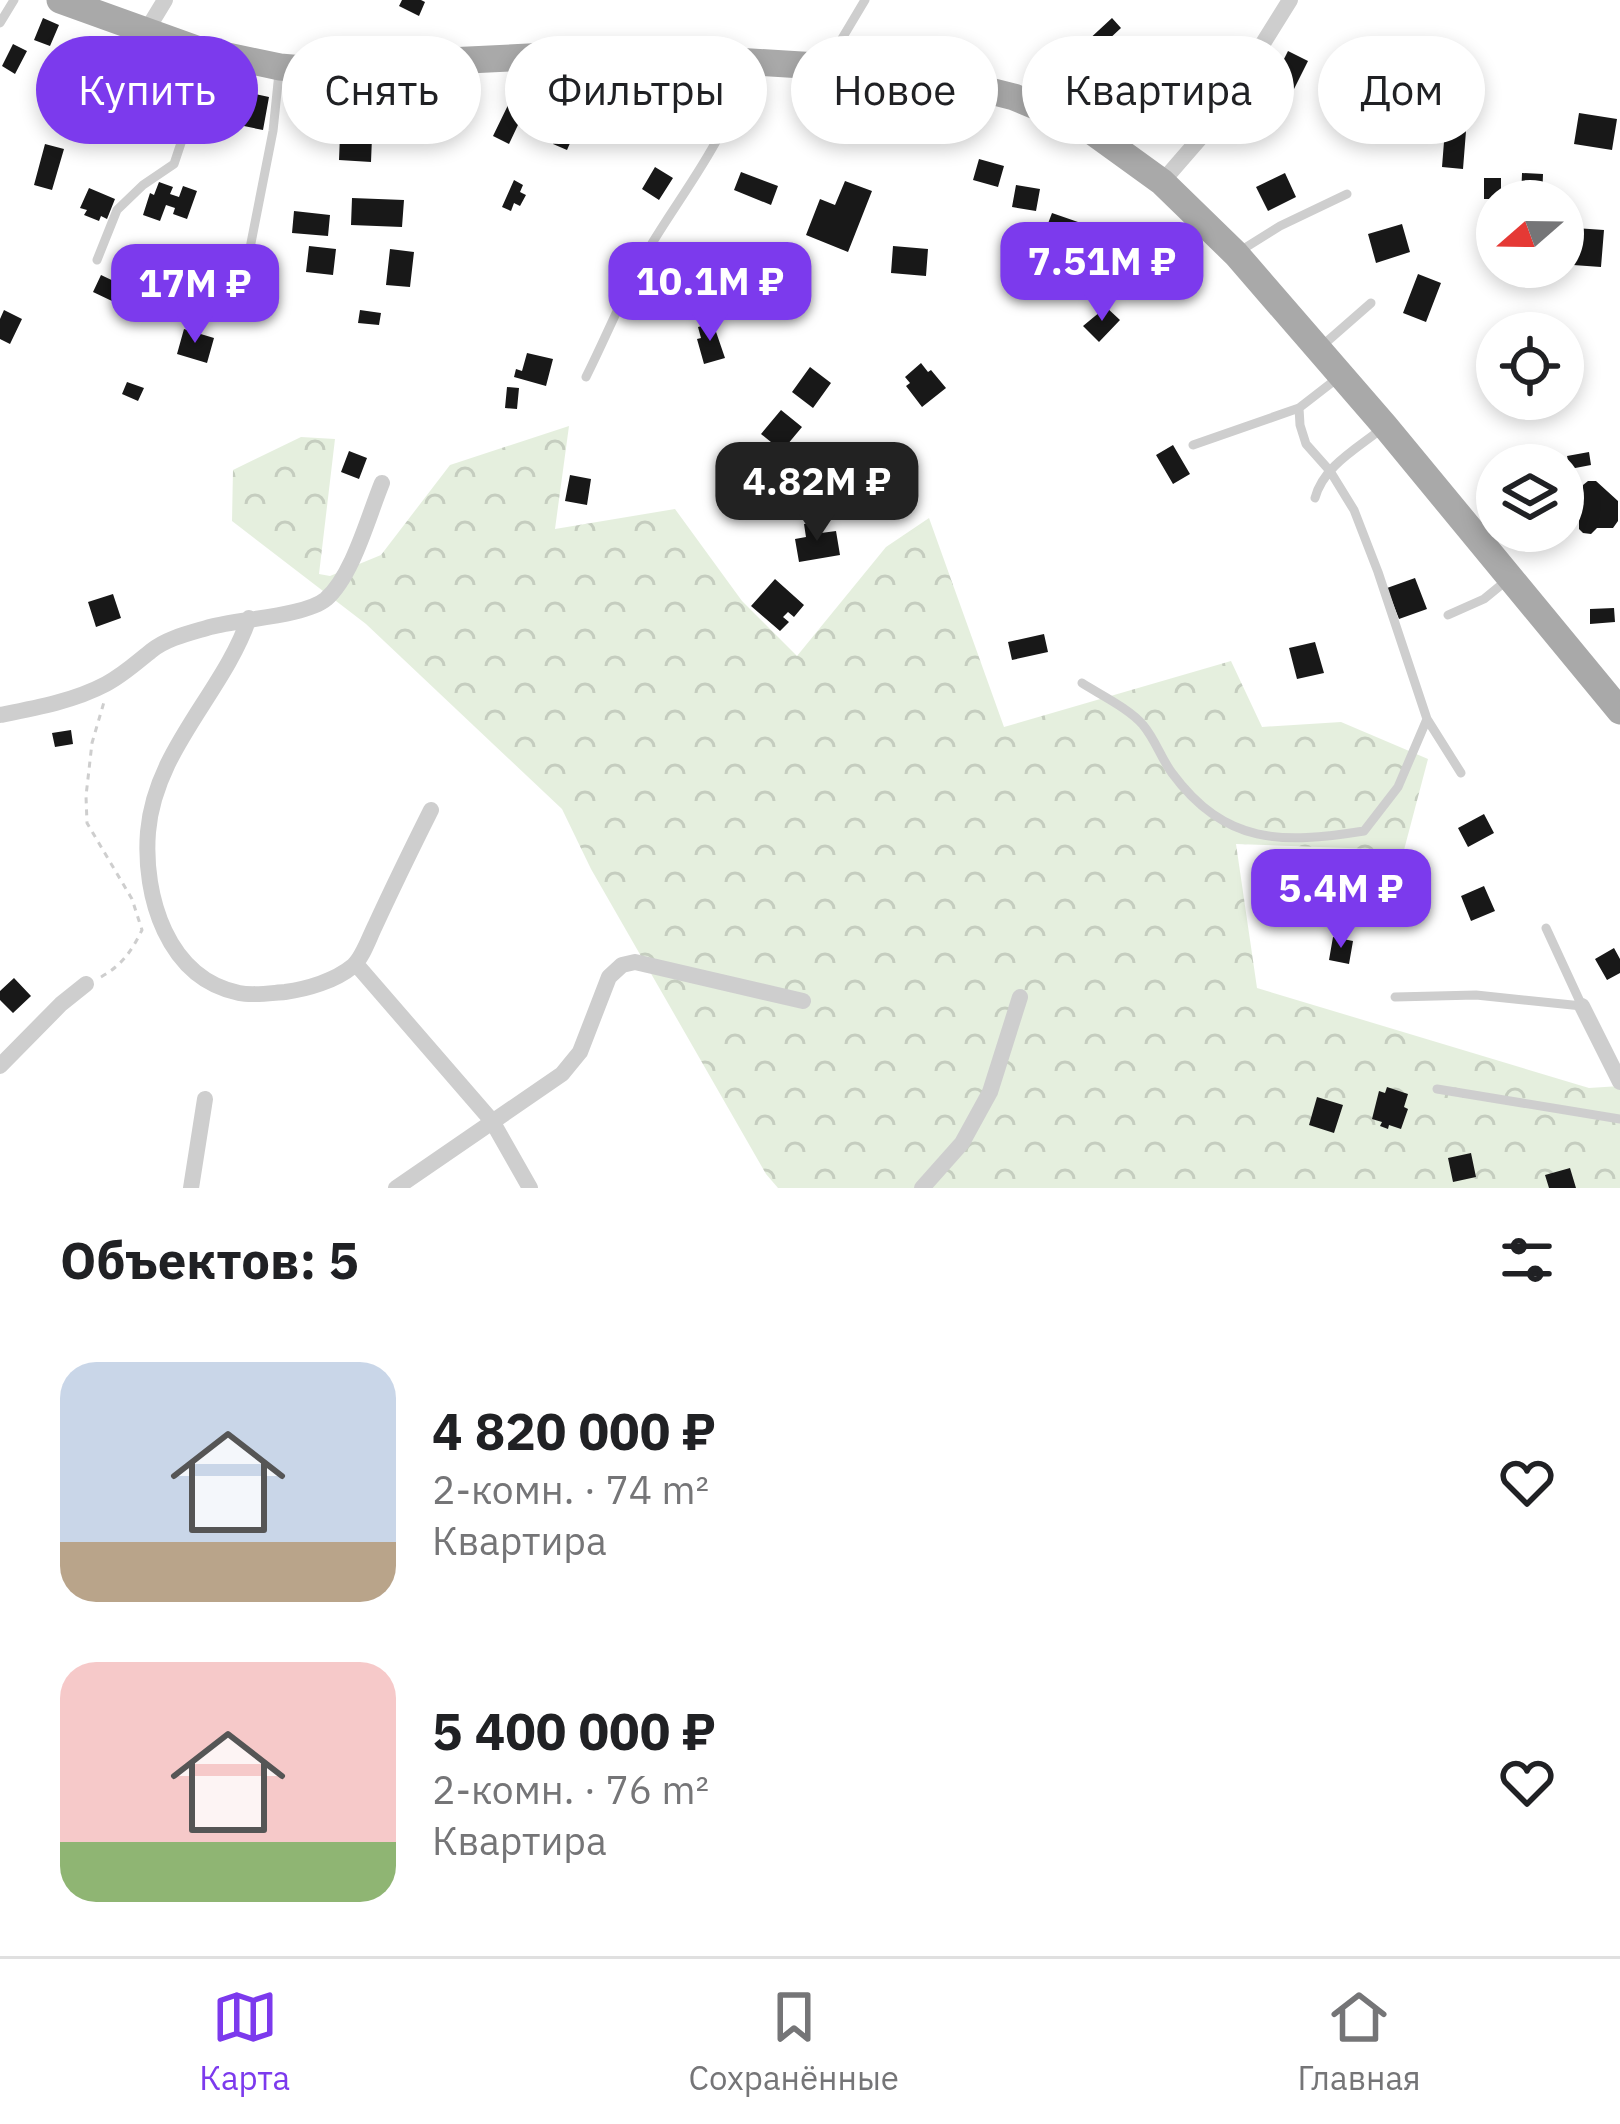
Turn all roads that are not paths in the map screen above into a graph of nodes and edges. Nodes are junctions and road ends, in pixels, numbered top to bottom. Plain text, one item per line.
1 (14, 0) edge
2 (60, 0) edge
3 (165, 0) edge
4 (866, 0) edge
5 (1290, 0) edge
6 (0, 23) edge
7 (145, 33) junction
8 (155, 36) edge
9 (843, 36) edge
10 (505, 58) edge
11 (258, 62) edge
12 (280, 67) junction
13 (998, 94) edge
14 (180, 144) edge
15 (714, 144) edge
16 (1162, 182) junction
17 (1347, 194) dead end
18 (1236, 254) junction
19 (97, 260) dead end
20 (1371, 303) dead end
21 (239, 304) dead end
22 (1319, 348) junction
23 (1341, 375) junction
24 (586, 377) dead end
25 (1299, 408) junction
26 (1385, 426) junction
27 (1193, 445) dead end
28 (1330, 471) junction
29 (382, 483) dead end
30 (1315, 498) dead end
31 (1510, 577) junction
32 (1448, 615) dead end
33 (250, 617) junction
34 (1082, 683) dead end
35 (1620, 711) edge
36 (0, 715) edge
37 (1427, 719) junction
38 (1461, 773) dead end
39 (431, 810) dead end
40 (1546, 928) dead end
41 (356, 964) junction
42 (86, 984) road end
43 (1020, 997) dead end
44 (1395, 997) dead end
45 (803, 1000) dead end
46 (1582, 1006) junction
47 (0, 1066) edge
48 (1620, 1082) edge
49 (1437, 1089) dead end
50 (205, 1099) dead end
51 (1620, 1119) edge
52 (492, 1121) junction
53 (191, 1188) edge
54 (396, 1188) edge
55 (530, 1188) edge
56 (922, 1188) edge

1 - 6 lane
2 - 7 main road
3 - 7 street
4 - 9 lane
5 - 16 street
7 - 8 main road
10 - 12 main road
11 - 12 main road
12 - 21 lane
13 - 16 main road
14 - 19 lane
15 - 24 lane
16 - 18 main road
17 - 18 lane
18 - 22 main road
20 - 22 lane
22 - 23 main road
23 - 25 lane
23 - 26 main road
25 - 27 lane
25 - 28 lane
26 - 28 lane
26 - 31 main road
28 - 30 lane
28 - 37 lane
29 - 33 street
31 - 32 lane
31 - 35 main road
33 - 36 street
33 - 41 street
34 - 37 lane
37 - 38 lane
39 - 41 street
40 - 46 lane
41 - 52 street
42 - 47 street
43 - 56 street
44 - 46 lane
45 - 52 street
46 - 48 street
49 - 51 lane
50 - 53 street
52 - 54 street
52 - 55 street

